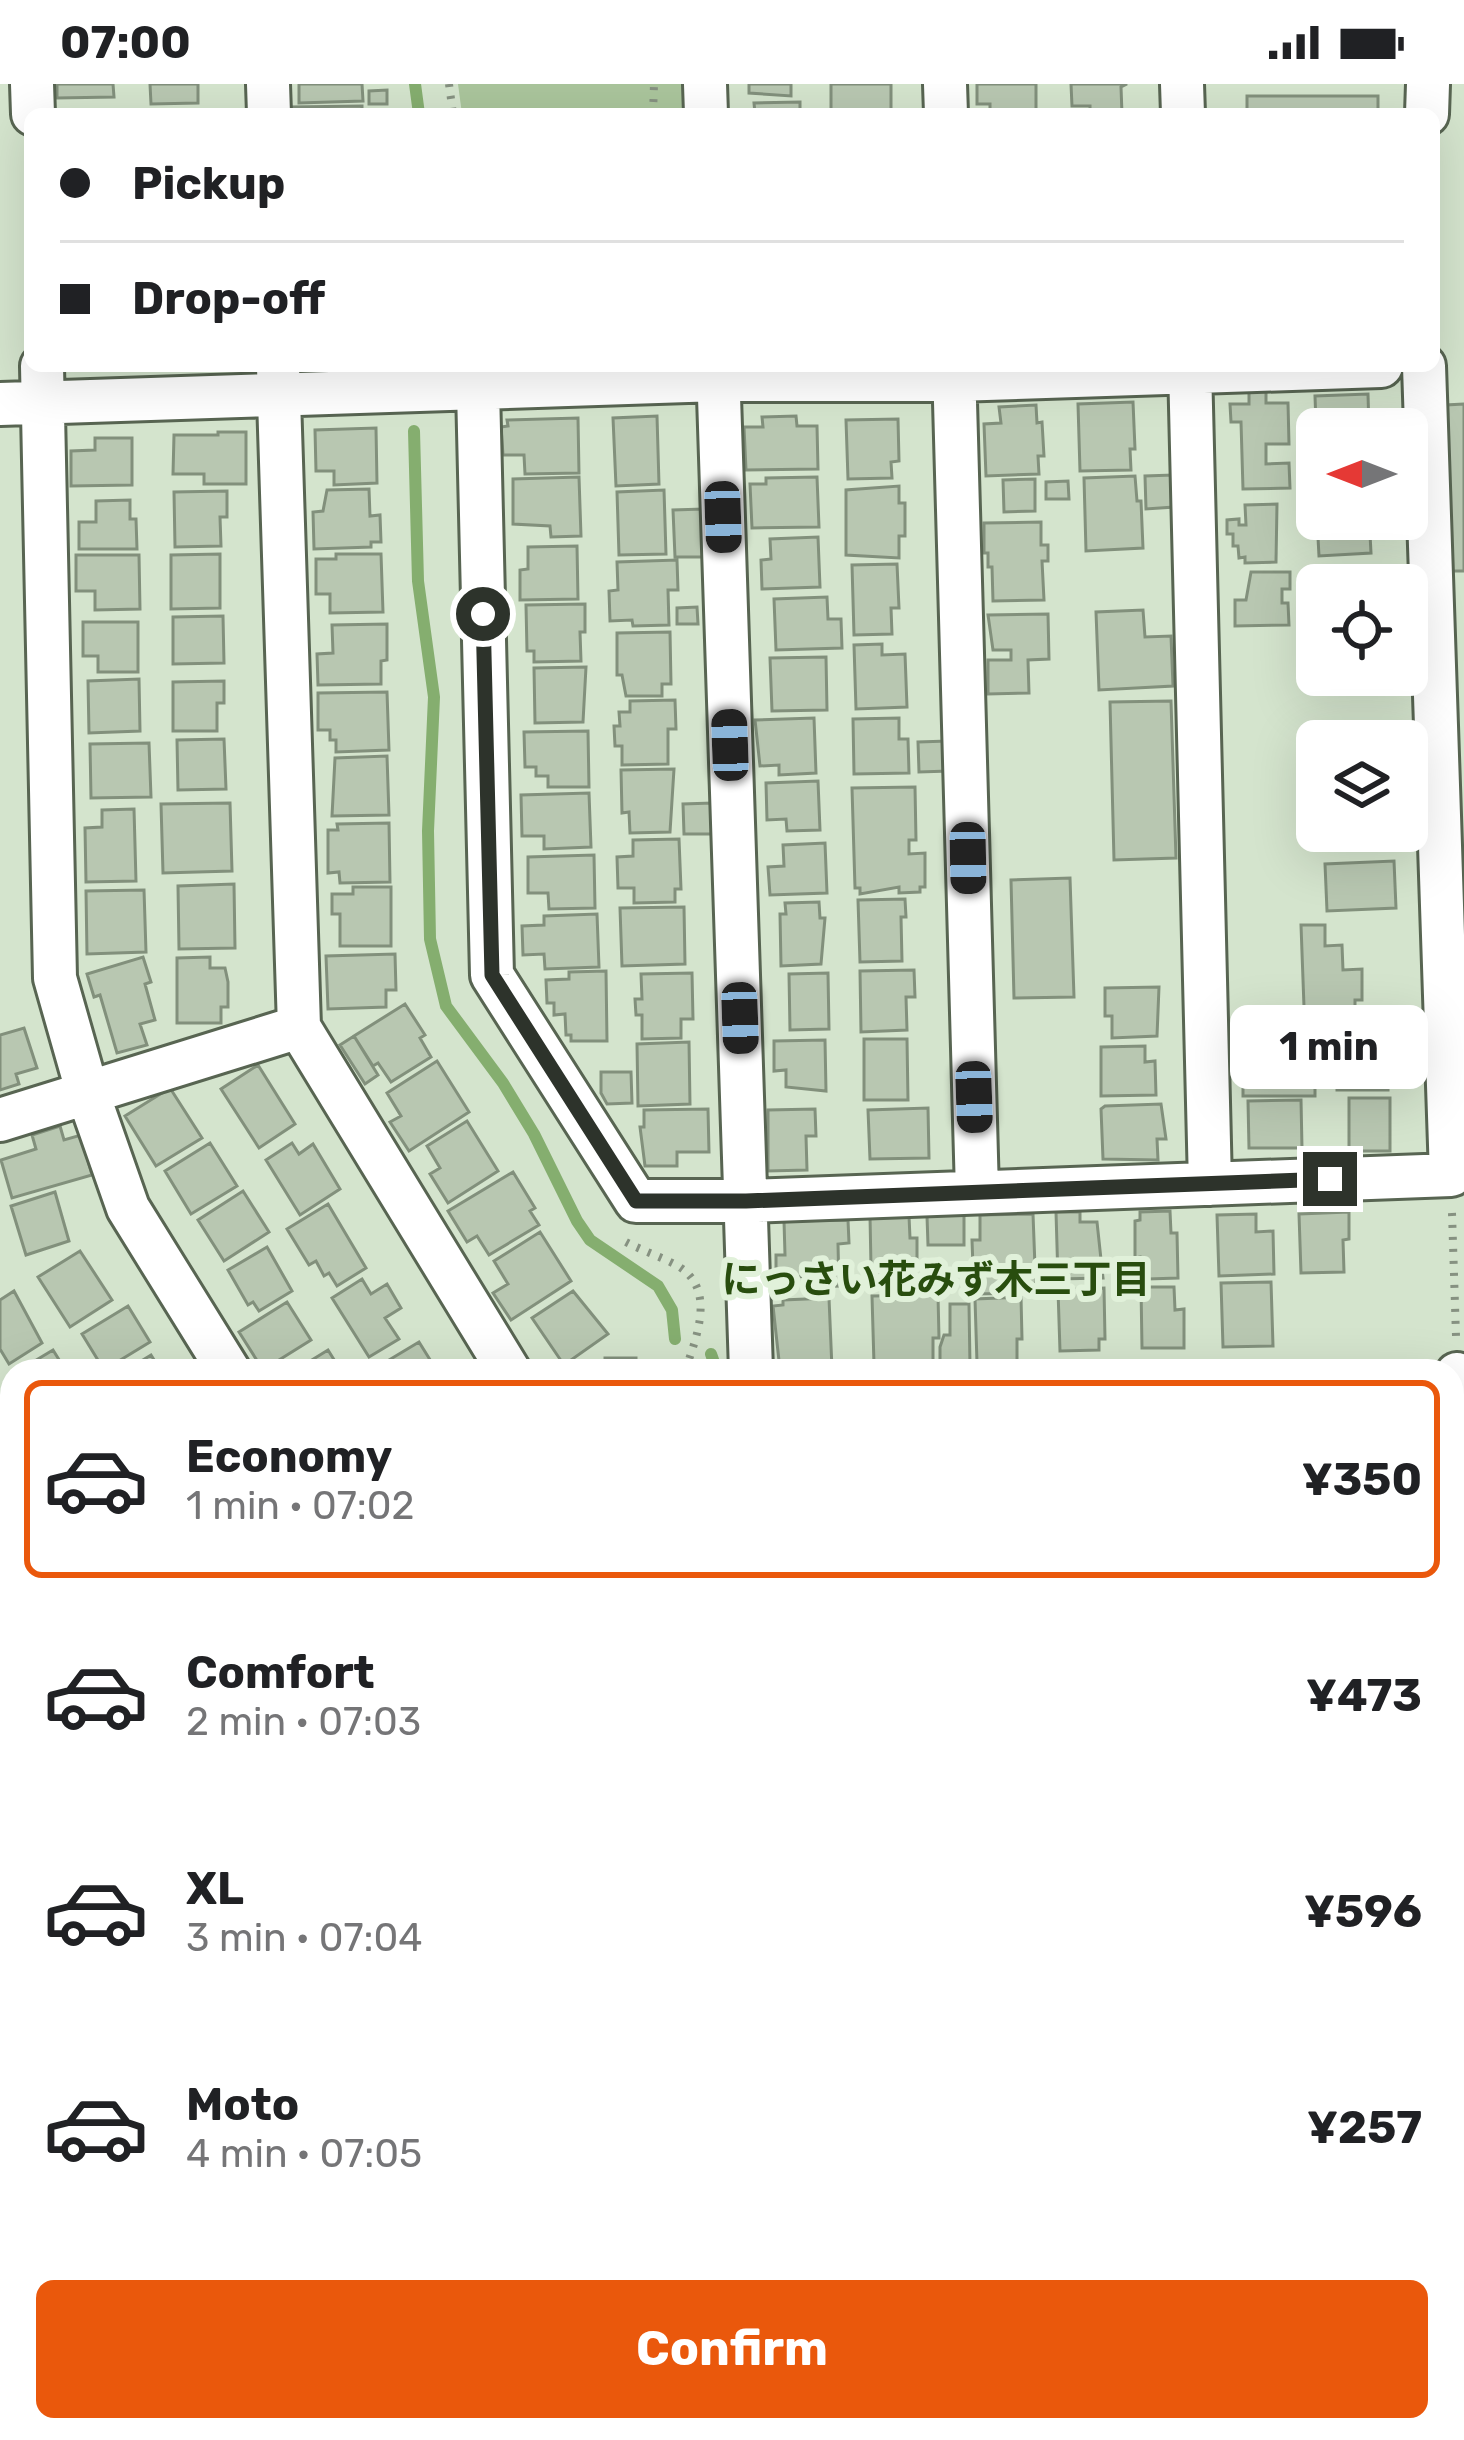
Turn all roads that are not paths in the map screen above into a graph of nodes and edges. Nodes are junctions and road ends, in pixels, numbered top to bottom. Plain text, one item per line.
1 (1014, 372) edge
2 (1190, 372) edge
3 (1424, 372) edge
4 (718, 373) edge
5 (955, 373) edge
6 (279, 380) edge
7 (43, 384) edge
8 (478, 389) junction
9 (0, 404) edge
10 (299, 1027) junction
11 (88, 1094) junction
12 (0, 1120) edge
13 (1210, 1184) junction
14 (977, 1192) junction
15 (746, 1201) junction
16 (222, 1359) edge
17 (502, 1359) edge
18 (751, 1359) edge

1 - 5 street
2 - 13 street
3 - 13 street
4 - 5 street
4 - 8 street
4 - 15 street
5 - 14 street
6 - 7 street
6 - 8 street
6 - 10 street
7 - 9 street
7 - 11 street
8 - 15 street
10 - 11 street
10 - 17 street
11 - 12 street
11 - 16 street
13 - 14 street
14 - 15 street
15 - 18 street

